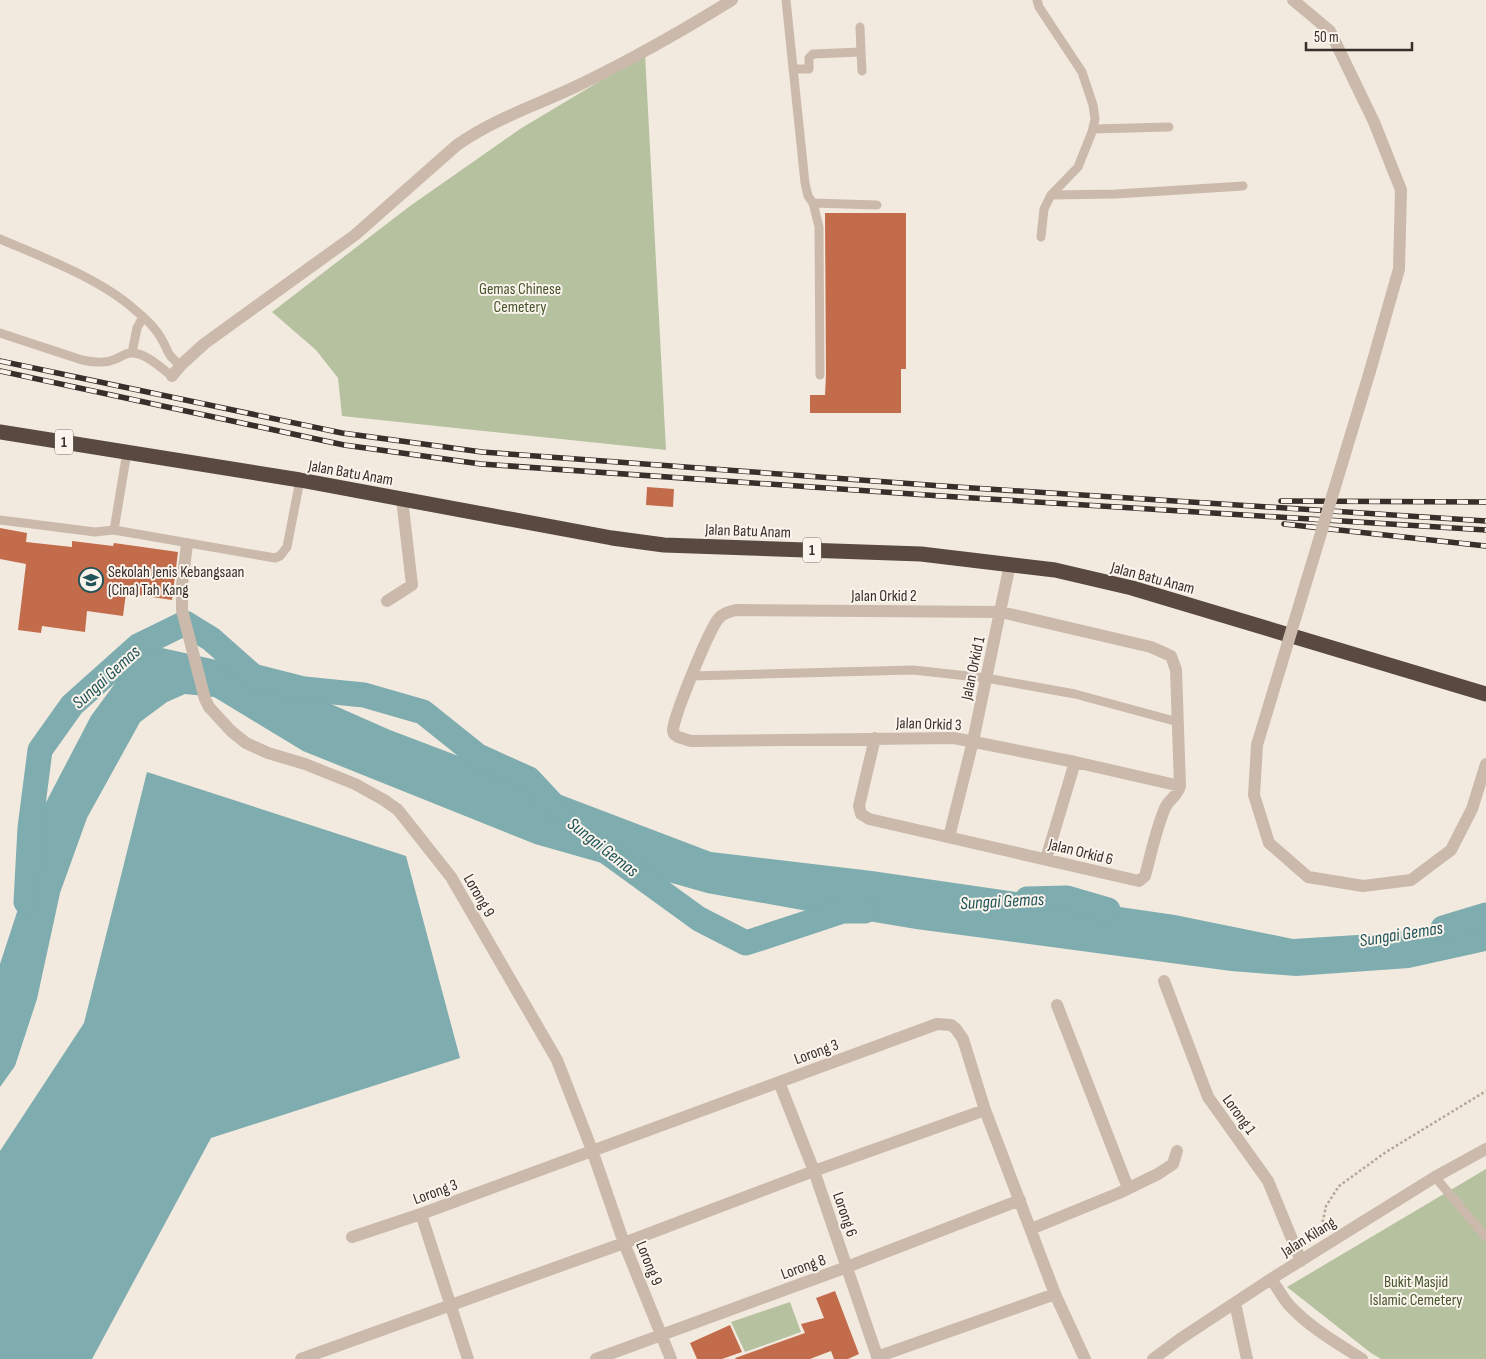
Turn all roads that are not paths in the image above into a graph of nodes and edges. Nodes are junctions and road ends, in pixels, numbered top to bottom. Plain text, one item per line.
1 (732, 0) edge
2 (786, 0) edge
3 (1037, 0) edge
4 (1293, 0) edge
5 (860, 27) dead end
6 (861, 52) junction
7 (793, 69) junction
8 (862, 71) dead end
9 (1169, 127) dead end
10 (1093, 129) junction
11 (1243, 186) dead end
12 (1051, 195) junction
13 (813, 203) junction
14 (877, 205) dead end
15 (1041, 237) dead end
16 (0, 239) edge
17 (143, 317) junction
18 (0, 333) edge
19 (132, 353) junction
20 (181, 365) junction
21 (820, 375) dead end
22 (172, 376) joint
23 (0, 432) edge
24 (127, 452) junction
25 (300, 480) junction
26 (402, 499) junction
27 (0, 520) edge
28 (114, 530) junction
29 (187, 544) junction
30 (1010, 564) junction
31 (386, 601) dead end
32 (1000, 612) junction
33 (692, 676) junction
34 (986, 678) junction
35 (1486, 694) edge
36 (1178, 722) junction
37 (674, 734) joint
38 (875, 738) junction
39 (973, 741) junction
40 (1075, 762) junction
41 (1486, 764) edge
42 (1180, 786) junction
43 (949, 836) junction
44 (1046, 859) junction
45 (1164, 981) dead end
46 (1057, 1005) dead end
47 (779, 1082) junction
48 (985, 1110) junction
49 (1486, 1149) edge
50 (592, 1150) junction
51 (1177, 1151) dead end
52 (814, 1171) junction
53 (1435, 1177) junction
54 (1128, 1188) junction
55 (1020, 1200) junction
56 (421, 1214) junction
57 (1031, 1229) junction
58 (352, 1237) dead end
59 (1486, 1237) edge
60 (624, 1243) junction
61 (1301, 1261) junction
62 (847, 1268) junction
63 (1271, 1279) junction
64 (1055, 1294) junction
65 (1235, 1303) junction
66 (451, 1305) junction
67 (662, 1335) junction
68 (877, 1358) edge
69 (301, 1359) edge
70 (468, 1359) edge
71 (596, 1359) edge
72 (671, 1359) edge
73 (1085, 1359) edge
74 (1153, 1359) edge
75 (1247, 1359) edge
76 (1362, 1359) edge

1 - 20 street
2 - 7 lane
3 - 10 lane
4 - 41 street, bridge
5 - 6 lane
6 - 7 lane
6 - 8 lane
7 - 13 lane
9 - 10 lane
10 - 12 lane
11 - 12 lane
12 - 15 lane
13 - 14 lane
13 - 21 lane
16 - 17 lane
17 - 19 lane
17 - 20 lane
18 - 19 lane
19 - 22 lane
20 - 22 street
23 - 24 highway, Jalan Batu Anam / 1
24 - 25 highway, Jalan Batu Anam / 1
24 - 28 lane
25 - 26 highway, Jalan Batu Anam / 1
25 - 29 lane
26 - 30 highway, Jalan Batu Anam / 1
26 - 31 street
27 - 28 lane
28 - 29 lane
29 - 50 street, Lorong 9
30 - 32 street, Jalan Orkid 1
30 - 35 highway, Jalan Batu Anam / 1
32 - 33 street, Jalan Orkid 2
32 - 34 street, Jalan Orkid 1
32 - 36 street, Jalan Orkid 2
33 - 34 lane
33 - 37 street, Jalan Orkid 2
34 - 36 lane
34 - 39 street, Jalan Orkid 1
36 - 42 street
37 - 38 street, Jalan Orkid 3
38 - 39 street, Jalan Orkid 3
38 - 43 street, Jalan Orkid 6
39 - 40 street, Jalan Orkid 3
39 - 43 street, Jalan Orkid 1
40 - 42 street, Jalan Orkid 3
40 - 44 street
42 - 44 street, Jalan Orkid 6
43 - 44 street, Jalan Orkid 6
45 - 61 street, Lorong 1
46 - 54 street
47 - 48 street, Lorong 3
47 - 50 street, Lorong 3
47 - 52 street, Lorong 6
48 - 52 street
48 - 55 street, Lorong 3
49 - 53 street, Jalan Kilang
50 - 56 street, Lorong 3
50 - 60 street, Lorong 9
51 - 54 street
52 - 60 street
52 - 62 street, Lorong 6
53 - 59 lane
53 - 61 street, Jalan Kilang
54 - 57 street
55 - 57 street, Lorong 3
55 - 62 street, Lorong 8
56 - 58 street, Lorong 3
56 - 66 street
57 - 64 street, Lorong 3
60 - 66 street
60 - 67 street, Lorong 9
61 - 63 street, Jalan Kilang
62 - 67 street, Lorong 8
62 - 68 street, Lorong 6
63 - 65 street, Jalan Kilang
63 - 76 street
64 - 68 street
64 - 73 street, Lorong 3
65 - 74 street, Jalan Kilang
65 - 75 street
66 - 69 street
66 - 70 street
67 - 71 street, Lorong 8
67 - 72 street, Lorong 9

